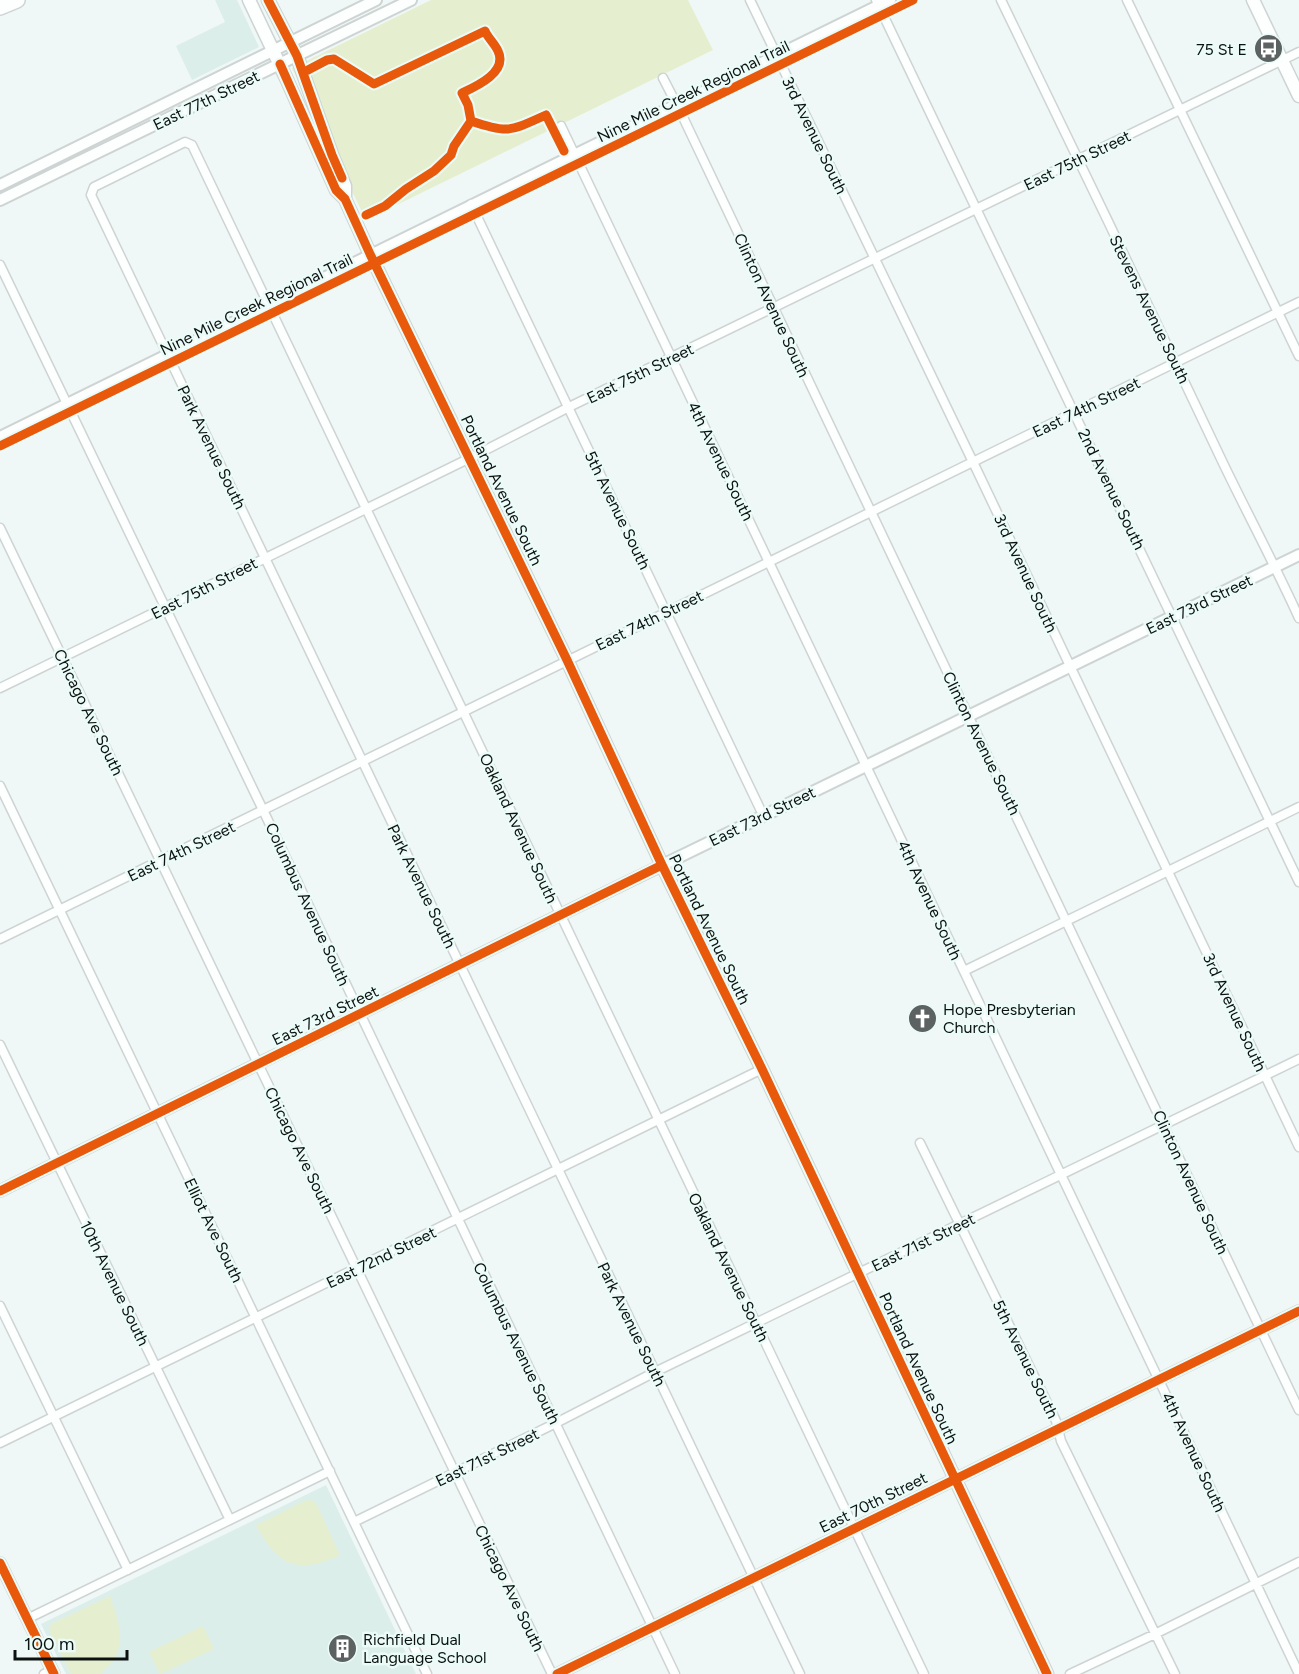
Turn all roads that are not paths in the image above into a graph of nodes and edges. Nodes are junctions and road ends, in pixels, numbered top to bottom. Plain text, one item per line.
1 (17, 0) edge
2 (249, 0) edge
3 (268, 0) edge
4 (374, 0) edge
5 (411, 0) edge
6 (750, 0) edge
7 (890, 0) edge
8 (1001, 0) edge
9 (1127, 0) edge
10 (1253, 0) edge
11 (877, 3) edge
12 (0, 7) edge
13 (290, 43) junction
14 (273, 51) junction
15 (1299, 52) edge
16 (777, 55) junction
17 (297, 56) junction
18 (1282, 60) junction
19 (280, 64) junction
20 (663, 78) dead end
21 (1299, 96) edge
22 (677, 105) junction
23 (1180, 110) junction
24 (561, 126) dead end
25 (575, 155) junction
26 (1078, 159) junction
27 (0, 186) edge
28 (91, 195) joint
29 (345, 199) junction
30 (0, 200) edge
31 (471, 204) junction
32 (977, 209) junction
33 (370, 254) junction
34 (875, 259) junction
35 (0, 265) edge
36 (1299, 302) edge
37 (268, 304) junction
38 (773, 308) junction
39 (1278, 313) junction
40 (168, 355) junction
41 (1299, 356) edge
42 (671, 358) junction
43 (1177, 363) junction
44 (67, 404) junction
45 (569, 407) junction
46 (1075, 412) junction
47 (0, 437) edge
48 (470, 458) junction
49 (973, 462) junction
50 (366, 509) junction
51 (871, 512) junction
52 (0, 528) edge
53 (1299, 555) edge
54 (265, 558) junction
55 (769, 561) junction
56 (1276, 566) junction
57 (165, 609) junction
58 (667, 611) junction
59 (1173, 617) junction
60 (1299, 618) edge
61 (63, 658) junction
62 (567, 660) junction
63 (1070, 666) junction
64 (0, 688) edge
65 (463, 711) junction
66 (969, 716) junction
67 (362, 761) junction
68 (866, 766) junction
69 (0, 786) edge
70 (1299, 807) edge
71 (263, 810) junction
72 (763, 815) junction
73 (1270, 821) junction
74 (161, 860) junction
75 (662, 865) junction
76 (1168, 872) junction
77 (1299, 882) edge
78 (60, 910) junction
79 (560, 915) junction
80 (1067, 921) junction
81 (0, 939) edge
82 (460, 964) junction
83 (964, 971) junction
84 (360, 1015) junction
85 (0, 1045) edge
86 (1299, 1059) edge
87 (259, 1065) junction
88 (762, 1069) junction
89 (1265, 1076) junction
90 (158, 1114) junction
91 (658, 1120) junction
92 (1164, 1125) junction
93 (920, 1143) dead end
94 (1299, 1147) edge
95 (57, 1163) junction
96 (558, 1169) junction
97 (1061, 1175) junction
98 (0, 1191) edge
99 (458, 1219) junction
100 (959, 1224) junction
101 (357, 1269) junction
102 (858, 1273) junction
103 (0, 1306) edge
104 (1299, 1311) edge
105 (256, 1318) junction
106 (756, 1323) junction
107 (1261, 1330) junction
108 (156, 1368) junction
109 (655, 1372) junction
110 (1159, 1380) junction
111 (1299, 1410) edge
112 (54, 1417) junction
113 (556, 1423) junction
114 (1059, 1429) junction
115 (0, 1443) edge
116 (330, 1471) junction
117 (455, 1473) junction
118 (955, 1479) junction
119 (230, 1520) junction
120 (354, 1522) junction
121 (855, 1527) junction
122 (1299, 1562) edge
123 (0, 1563) edge
124 (128, 1570) junction
125 (753, 1577) junction
126 (1256, 1583) junction
127 (27, 1619) junction
128 (652, 1627) junction
129 (1155, 1634) junction
130 (50, 1673) edge
131 (427, 1674) edge
132 (552, 1674) edge
133 (557, 1674) edge
134 (675, 1674) edge
135 (800, 1674) edge
136 (924, 1674) edge
137 (1047, 1674) edge
138 (1070, 1674) edge
139 (1175, 1674) edge
140 (1299, 1674) edge

1 - 12 highway
2 - 14 main road, Portland Avenue South
3 - 13 main road, Portland Avenue South
4 - 13 street, East 77th Street
5 - 17 street, East 77th Street
6 - 16 street, 3rd Avenue South
7 - 11 street
8 - 26 street, Stevens Avenue South
9 - 23 street
10 - 18 main road
11 - 16 street
11 - 32 street, 2nd Avenue South
13 - 14 street, East 77th Street
13 - 17 main road, Portland Avenue South
14 - 19 main road, Portland Avenue South
14 - 27 street, East 77th Street
15 - 18 street, East 75th Street
16 - 22 street
16 - 34 street, 3rd Avenue South
17 - 19 street, East 77th Street
17 - 29 main road, Portland Avenue South
18 - 21 main road
18 - 23 street, East 75th Street
19 - 29 main road, Portland Avenue South
19 - 30 street, East 77th Street
20 - 22 street, Clinton Avenue South
22 - 25 street
22 - 38 street, Clinton Avenue South
23 - 26 street, East 75th Street
23 - 39 street
24 - 25 street, 4th Avenue South
25 - 31 street
25 - 42 street, 4th Avenue South
26 - 32 street, East 75th Street
26 - 43 street, Stevens Avenue South
28 - 37 street, Oakland Avenue South
28 - 40 street, Park Avenue South
29 - 33 main road, Portland Avenue South
31 - 33 street
31 - 45 street, 5th Avenue South
32 - 34 street, East 75th Street
32 - 46 street, 2nd Avenue South
33 - 37 street
33 - 48 main road, Portland Avenue South
34 - 38 street, East 75th Street
34 - 49 street, 3rd Avenue South
35 - 44 street, Columbus Avenue South
36 - 39 street, East 74th Street
37 - 40 street
37 - 50 street, Oakland Avenue South
38 - 42 street, East 75th Street
38 - 51 street, Clinton Avenue South
39 - 41 street
39 - 43 street, East 74th Street
40 - 44 street
40 - 54 street, Park Avenue South
42 - 45 street, East 75th Street
42 - 55 street, 4th Avenue South
43 - 46 street, East 74th Street
43 - 56 street, Stevens Avenue South
44 - 47 street
44 - 57 street, Columbus Avenue South
45 - 48 street, East 75th Street
45 - 58 street, 5th Avenue South
46 - 49 street, East 74th Street
46 - 59 street, 2nd Avenue South
48 - 50 street, East 75th Street
48 - 62 main road, Portland Avenue South
49 - 51 street, East 74th Street
49 - 63 street, 3rd Avenue South
50 - 54 street, East 75th Street
50 - 65 street, Oakland Avenue South
51 - 55 street, East 74th Street
51 - 66 street, Clinton Avenue South
52 - 61 street, Chicago Ave South
53 - 56 street, East 73rd Street
54 - 57 street, East 75th Street
54 - 67 street, Park Avenue South
55 - 58 street, East 74th Street
55 - 68 street, 4th Avenue South
56 - 59 street, East 73rd Street
56 - 60 street, Stevens Avenue South
57 - 61 street, East 75th Street
57 - 71 street, Columbus Avenue South
58 - 62 street, East 74th Street
58 - 72 street, 5th Avenue South
59 - 63 street, East 73rd Street
59 - 73 street, 2nd Avenue South
61 - 64 street, East 75th Street
61 - 74 street, Chicago Ave South
62 - 65 street, East 74th Street
62 - 75 main road, Portland Avenue South
63 - 66 street, East 73rd Street
63 - 76 street, 3rd Avenue South
65 - 67 street, East 74th Street
65 - 79 street, Oakland Avenue South
66 - 68 street, East 73rd Street
66 - 80 street, Clinton Avenue South
67 - 71 street, East 74th Street
67 - 82 street, Park Avenue South
68 - 72 street, East 73rd Street
68 - 83 street, 4th Avenue South
69 - 78 street, Elliot Ave South
70 - 73 street
71 - 74 street, East 74th Street
71 - 84 street, Columbus Avenue South
72 - 75 street, East 73rd Street
73 - 76 street
73 - 77 street, 2nd Avenue South
74 - 78 street, East 74th Street
74 - 87 street, Chicago Ave South
75 - 79 street, East 73rd Street
75 - 88 main road, Portland Avenue South
76 - 80 street
76 - 89 street, 3rd Avenue South
78 - 81 street, East 74th Street
78 - 90 street, Elliot Ave South
79 - 82 street, East 73rd Street
79 - 91 street, Oakland Avenue South
80 - 83 street
80 - 92 street, Clinton Avenue South
82 - 84 street, East 73rd Street
82 - 96 street, Park Avenue South
83 - 97 street, 4th Avenue South
84 - 87 street, East 73rd Street
84 - 99 street, Columbus Avenue South
85 - 95 street, 10th Avenue South
86 - 89 street, East 71st Street
87 - 90 street, East 73rd Street
87 - 101 street, Chicago Ave South
88 - 91 street, East 72nd Street
88 - 102 main road, Portland Avenue South
89 - 92 street, East 71st Street
89 - 94 street, 3rd Avenue South
90 - 95 street, East 73rd Street
90 - 105 street, Elliot Ave South
91 - 96 street, East 72nd Street
91 - 106 street, Oakland Avenue South
92 - 97 street, East 71st Street
92 - 107 street, Clinton Avenue South
93 - 100 street, 5th Avenue South
95 - 98 street, East 73rd Street
95 - 108 street, 10th Avenue South
96 - 99 street, East 72nd Street
96 - 109 street, Park Avenue South
97 - 100 street, East 71st Street
97 - 110 street, 4th Avenue South
99 - 101 street, East 72nd Street
99 - 113 street, Columbus Avenue South
100 - 102 street, East 71st Street
100 - 114 street, 5th Avenue South
101 - 105 street, East 72nd Street
101 - 117 street, Chicago Ave South
102 - 106 street, East 71st Street
102 - 118 main road, Portland Avenue South
103 - 112 street
104 - 107 street, East 70th Street
105 - 108 street, East 72nd Street
105 - 116 street, Elliot Ave South
106 - 109 street, East 71st Street
106 - 121 street, Oakland Avenue South
107 - 110 street, East 70th Street
107 - 111 street, Clinton Avenue South
108 - 112 street, East 72nd Street
108 - 119 street, 10th Avenue South
109 - 113 street, East 71st Street
109 - 125 street, Park Avenue South
110 - 114 street, East 70th Street
110 - 126 street, 4th Avenue South
112 - 115 street, East 72nd Street
112 - 124 street
113 - 117 street, East 71st Street
113 - 128 street, Columbus Avenue South
114 - 118 street, East 70th Street
114 - 129 street, 5th Avenue South
116 - 119 street
116 - 120 street, Elliot Ave South
117 - 120 street, East 71st Street
117 - 132 street, Chicago Ave South
118 - 121 street, East 70th Street
118 - 137 main road, Portland Avenue South
119 - 124 street
120 - 131 street, Elliot Ave South
121 - 125 street, East 70th Street
121 - 136 street, Oakland Avenue South
122 - 126 street
123 - 127 street
124 - 127 street
125 - 128 street, East 70th Street
125 - 135 street, Park Avenue South
126 - 129 street
126 - 140 street, 4th Avenue South
127 - 130 street
128 - 133 street, East 70th Street
128 - 134 street, Columbus Avenue South
129 - 138 street
129 - 139 street, 5th Avenue South

